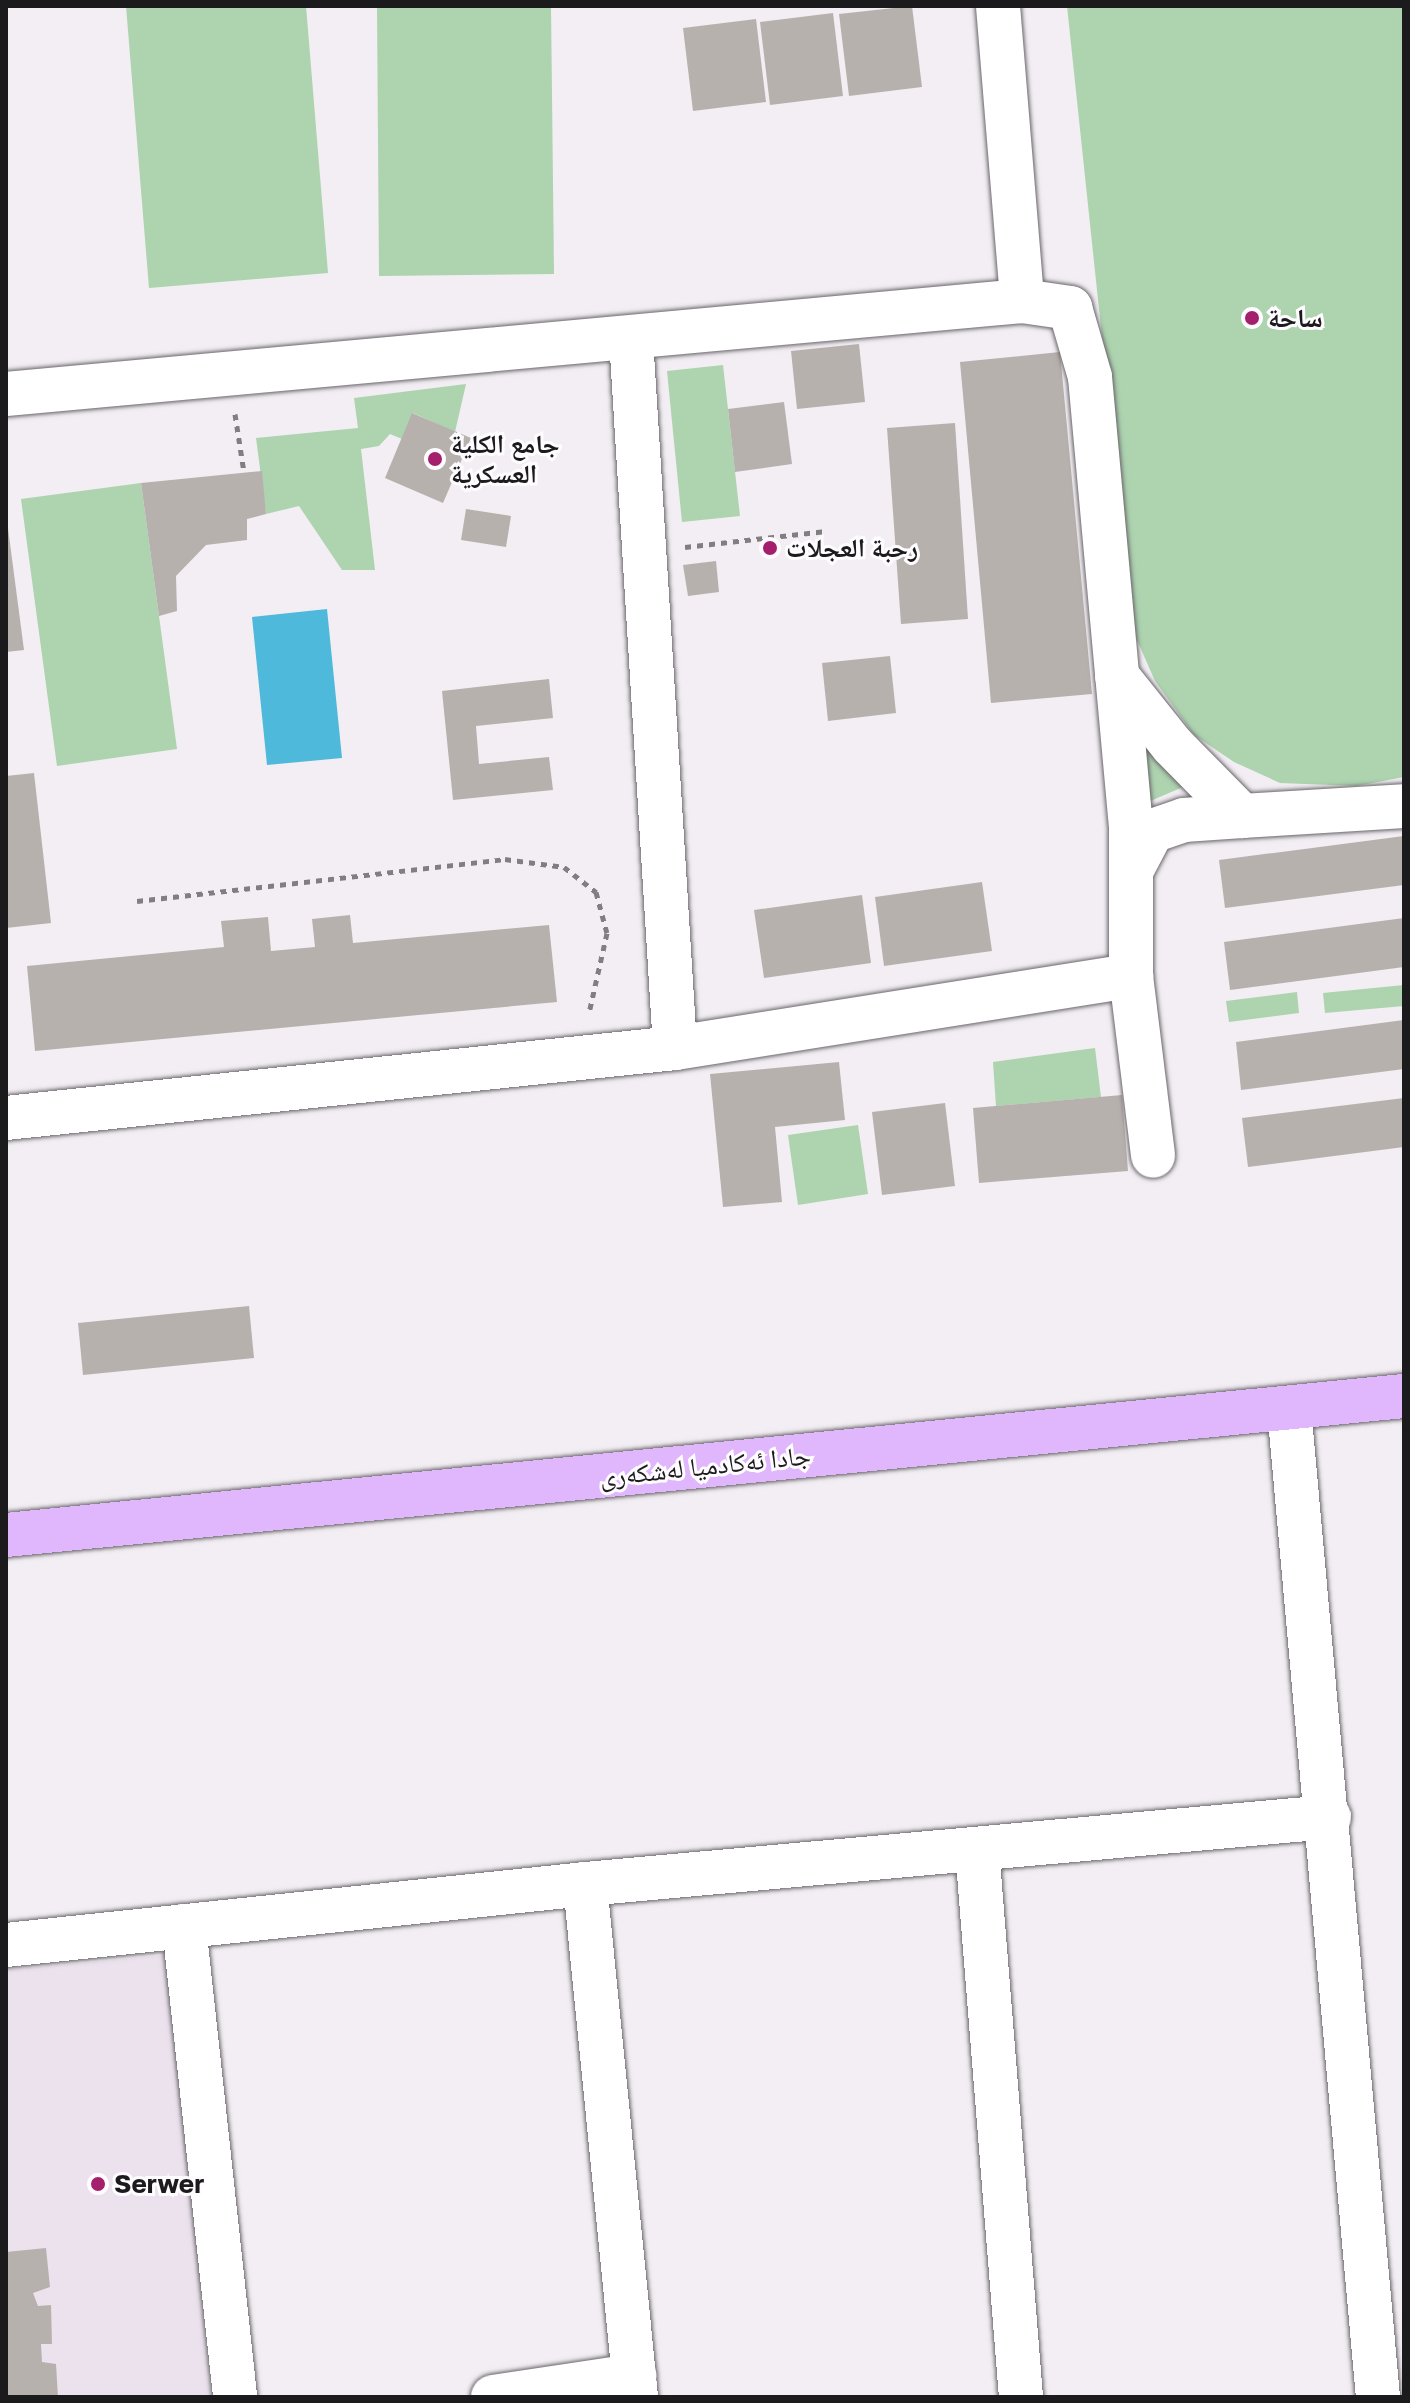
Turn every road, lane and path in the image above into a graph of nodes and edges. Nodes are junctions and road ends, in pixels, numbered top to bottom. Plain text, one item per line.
1 (998, 6) edge
2 (1022, 301) junction
3 (631, 338) junction
4 (228, 370) junction
5 (6, 394) edge
6 (244, 472) dead end
7 (641, 505) junction
8 (826, 531) dead end
9 (1117, 676) junction
10 (1404, 806) edge
11 (1242, 816) junction
12 (1131, 871) junction
13 (137, 901) dead end
14 (1131, 976) junction
15 (675, 1048) junction
16 (557, 1060) junction
17 (6, 1118) edge
18 (1153, 1156) dead end
19 (1404, 1396) edge
20 (1289, 1408) junction
21 (6, 1535) edge
22 (1329, 1817) junction
23 (977, 1849) junction
24 (585, 1884) junction
25 (184, 1926) junction
26 (6, 1945) edge
27 (635, 2387) edge
28 (235, 2397) edge
29 (493, 2397) edge
30 (1021, 2397) edge
31 (1378, 2397) edge

1 - 2 street
2 - 3 street
2 - 9 street
3 - 4 street
3 - 7 street
4 - 5 street
4 - 6 path
7 - 8 path
7 - 15 street
9 - 11 street
9 - 12 street
10 - 11 street
11 - 12 street
12 - 14 street
13 - 16 path
14 - 15 street
14 - 18 street
15 - 16 street
16 - 17 street
19 - 20 main road, جادا ئه‌كادميا له‌شكه‌رى
20 - 21 main road, جادا ئه‌كادميا له‌شكه‌رى
20 - 22 street
22 - 23 street
22 - 31 street
23 - 24 street
23 - 30 street
24 - 25 street
24 - 27 street
25 - 26 street
25 - 28 street
27 - 29 street

